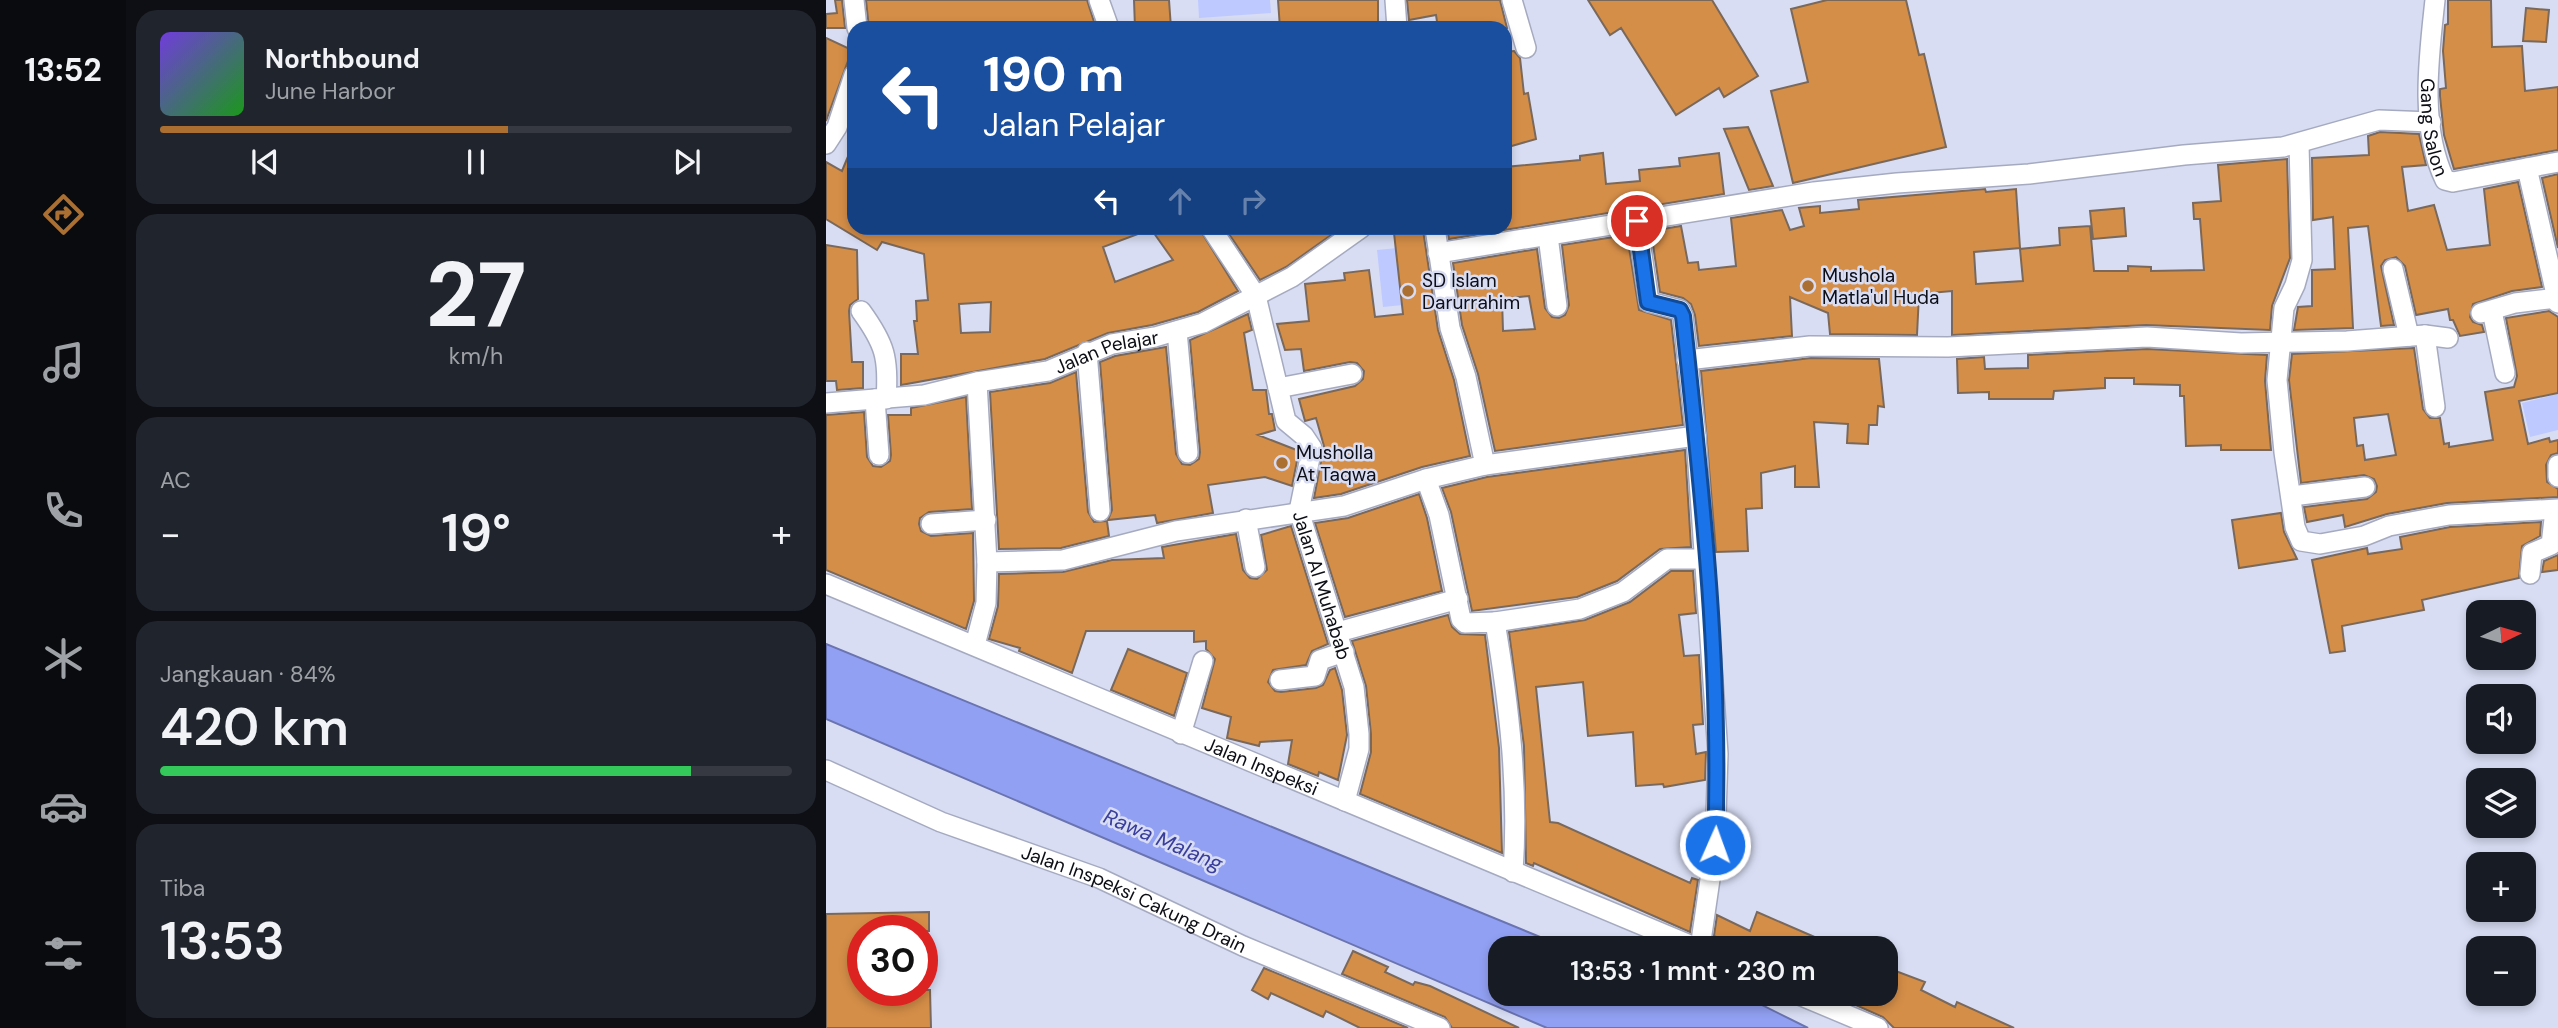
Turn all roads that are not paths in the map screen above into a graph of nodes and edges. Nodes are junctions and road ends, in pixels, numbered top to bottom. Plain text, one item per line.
1 (854, 0) edge
2 (1099, 0) edge
3 (1395, 0) edge
4 (1512, 0) edge
5 (2435, 0) edge
6 (856, 21) edge
7 (1107, 21) edge
8 (1396, 21) edge
9 (1525, 48) dead end
10 (847, 96) edge
11 (2431, 122) junction
12 (826, 144) edge
13 (2299, 144) junction
14 (2558, 162) edge
15 (2526, 168) junction
16 (1637, 221) junction
17 (1216, 235) edge
18 (1351, 235) edge
19 (1436, 235) edge
20 (1548, 236) junction
21 (1438, 253) junction
22 (2393, 269) dead end
23 (1256, 296) junction
24 (2558, 301) edge
25 (1557, 306) dead end
26 (861, 311) dead end
27 (1177, 331) junction
28 (2416, 336) junction
29 (2448, 338) dead end
30 (2279, 343) junction
31 (1087, 352) junction
32 (1687, 360) junction
33 (2505, 373) dead end
34 (1352, 374) dead end
35 (978, 382) junction
36 (1278, 388) junction
37 (880, 399) junction
38 (826, 403) edge
39 (2435, 407) dead end
40 (1696, 436) junction
41 (1188, 453) dead end
42 (879, 455) dead end
43 (1485, 465) junction
44 (2558, 465) edge
45 (2558, 477) edge
46 (1426, 479) junction
47 (2365, 487) dead end
48 (2292, 496) junction
49 (2556, 510) edge
50 (1100, 511) dead end
51 (1299, 511) junction
52 (1246, 519) junction
53 (986, 520) junction
54 (931, 524) dead end
55 (1705, 559) junction
56 (987, 562) junction
57 (1255, 567) dead end
58 (2530, 574) dead end
59 (826, 584) edge
60 (1458, 599) junction
61 (1495, 622) junction
62 (1338, 632) junction
63 (975, 645) junction
64 (1344, 652) junction
65 (1203, 662) dead end
66 (1280, 680) dead end
67 (1181, 734) junction
68 (826, 770) edge
69 (1345, 802) junction
70 (1513, 873) junction
71 (1668, 936) edge
72 (1700, 936) edge
73 (1826, 1006) edge
74 (1440, 1028) edge
75 (1878, 1028) edge

1 - 6 street
2 - 7 street
3 - 8 street
4 - 9 street
5 - 11 street, Gang Salon
10 - 12 street
11 - 13 street
11 - 15 street, Gang Salon
13 - 16 street
13 - 30 street
14 - 15 street, Gang Salon
15 - 24 street
16 - 20 street
16 - 32 street
17 - 23 street, Jalan Al Muhabab
18 - 23 street, Jalan Pelajar
19 - 21 street
20 - 21 street
20 - 25 street
21 - 43 street
22 - 28 street
23 - 27 street, Jalan Pelajar
23 - 36 street, Jalan Al Muhabab
24 - 33 street
26 - 37 street
27 - 31 street, Jalan Pelajar
27 - 41 street
28 - 29 street
28 - 30 street
28 - 39 street
30 - 32 street
30 - 48 street
31 - 35 street, Jalan Pelajar
31 - 50 street
32 - 40 street
34 - 36 street
35 - 37 street, Jalan Pelajar
35 - 53 street
36 - 51 street, Jalan Al Muhabab
37 - 38 street, Jalan Pelajar
37 - 42 street
40 - 43 street
40 - 55 street
43 - 46 street
44 - 45 street
46 - 51 street
46 - 60 street
47 - 48 street
48 - 49 street
49 - 58 street
51 - 52 street
51 - 62 street, Jalan Al Muhabab
52 - 56 street
52 - 57 street
53 - 54 street
53 - 56 street
55 - 61 street
55 - 72 street
56 - 63 street
59 - 63 street, Jalan Inspeksi
60 - 61 street
60 - 62 street
61 - 70 street
62 - 64 street, Jalan Al Muhabab
63 - 67 street, Jalan Inspeksi
64 - 66 street
64 - 69 street, Jalan Al Muhabab
65 - 67 street
67 - 69 street, Jalan Inspeksi
68 - 74 street, Jalan Inspeksi Cakung Drain
69 - 70 street, Jalan Inspeksi
70 - 71 street, Jalan Inspeksi
73 - 75 street

